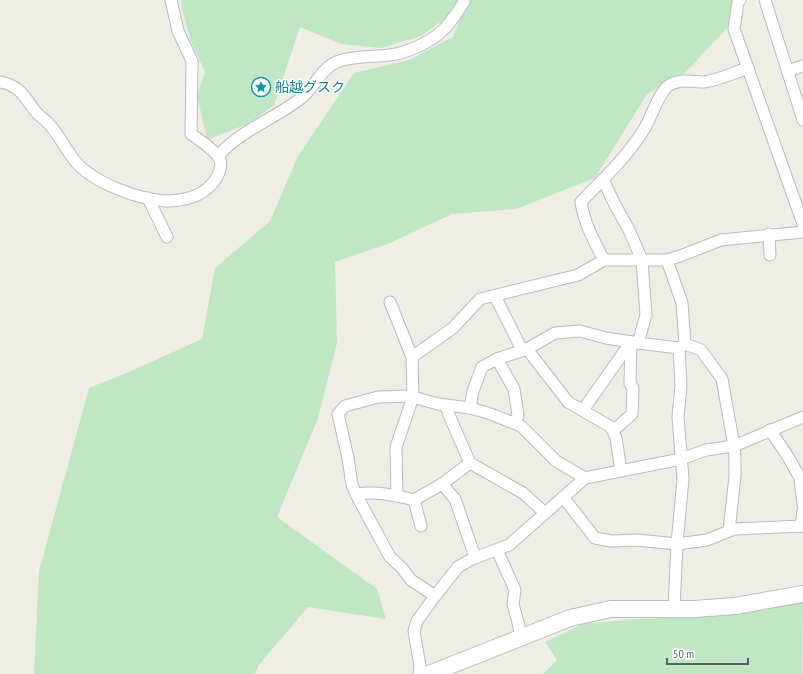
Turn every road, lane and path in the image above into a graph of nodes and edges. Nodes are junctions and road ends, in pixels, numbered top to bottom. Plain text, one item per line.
1 (171, 0) edge
2 (464, 0) edge
3 (740, 0) edge
4 (765, 0) edge
5 (803, 66) edge
6 (748, 68) junction
7 (788, 71) junction
8 (0, 82) edge
9 (803, 120) edge
10 (218, 156) junction
11 (603, 179) junction
12 (148, 198) junction
13 (803, 224) edge
14 (803, 232) edge
15 (769, 234) junction
16 (167, 237) dead end
17 (770, 255) dead end
18 (604, 260) junction
19 (642, 260) junction
20 (667, 260) junction
21 (494, 296) junction
22 (390, 302) dead end
23 (635, 343) junction
24 (682, 346) junction
25 (524, 349) junction
26 (412, 357) junction
27 (497, 359) junction
28 (413, 397) junction
29 (446, 405) junction
30 (470, 408) junction
31 (583, 410) junction
32 (803, 417) edge
33 (515, 424) junction
34 (770, 430) junction
35 (613, 431) junction
36 (734, 446) junction
37 (681, 459) junction
38 (470, 463) junction
39 (621, 471) junction
40 (585, 478) junction
41 (442, 484) junction
42 (356, 494) junction
43 (397, 496) junction
44 (563, 498) junction
45 (414, 500) junction
46 (803, 504) edge
47 (803, 511) edge
48 (545, 513) junction
49 (421, 526) dead end
50 (802, 526) edge
51 (729, 531) junction
52 (677, 544) junction
53 (497, 550) junction
54 (475, 557) junction
55 (803, 594) edge
56 (435, 596) junction
57 (674, 609) junction
58 (520, 638) junction
59 (419, 674) edge
60 (429, 674) edge

1 - 10 street
2 - 10 street
3 - 6 street
4 - 7 street
5 - 7 street
6 - 11 street
6 - 13 street
7 - 9 street
8 - 12 street
10 - 12 street
11 - 18 street
11 - 19 street
12 - 16 street
14 - 15 street
15 - 17 street
15 - 20 street
18 - 19 street
18 - 21 street
19 - 20 street
19 - 23 street
20 - 24 street
21 - 25 street
21 - 26 street
22 - 26 street
23 - 24 street
23 - 25 street
23 - 31 street
23 - 35 street
24 - 36 street
24 - 37 street
25 - 27 street
25 - 31 street
26 - 28 street
27 - 30 street
27 - 33 street
28 - 29 street
28 - 42 street
28 - 43 street
29 - 30 street
29 - 38 street
30 - 33 street
31 - 35 street
32 - 34 street
33 - 40 street
34 - 36 street
34 - 46 street
35 - 39 street
36 - 37 street
36 - 51 street
37 - 39 street
37 - 52 street
38 - 41 street
38 - 48 street
39 - 40 street
40 - 44 street
41 - 45 street
41 - 54 street
42 - 43 street
42 - 56 street
43 - 45 street
44 - 48 street
44 - 52 street
45 - 49 street
47 - 50 street
48 - 53 street
50 - 51 street
51 - 52 street
52 - 57 street
53 - 54 street
53 - 58 street
54 - 56 street
55 - 57 street
56 - 59 street
57 - 58 street
58 - 60 street

